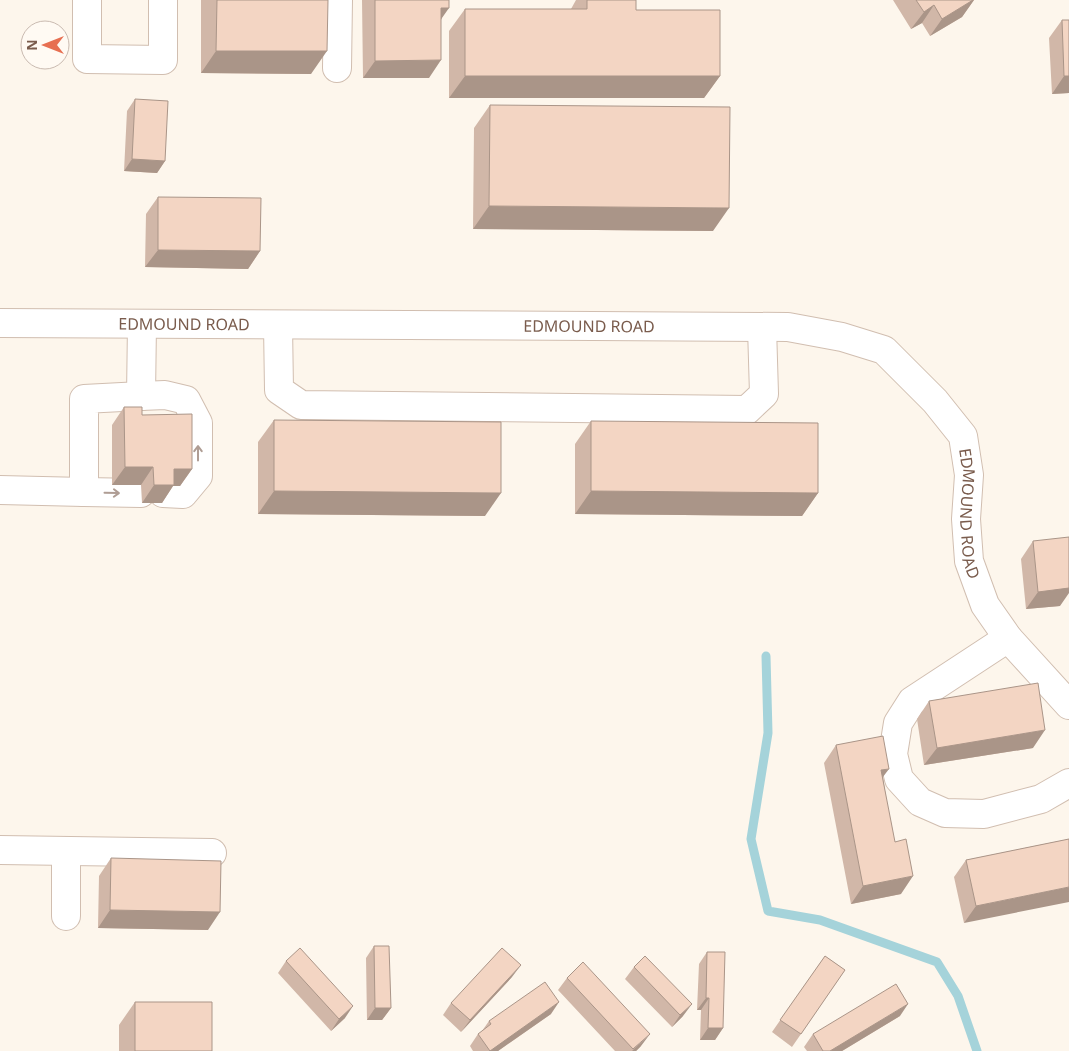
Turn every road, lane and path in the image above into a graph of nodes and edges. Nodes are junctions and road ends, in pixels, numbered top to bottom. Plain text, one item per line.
1 (87, 0) edge
2 (164, 0) edge
3 (338, 0) edge
4 (337, 68) dead end
5 (0, 324) edge
6 (142, 324) junction
7 (278, 325) junction
8 (762, 327) junction
9 (141, 396) junction
10 (0, 490) edge
11 (84, 492) junction
12 (1008, 638) junction
13 (1068, 702) edge
14 (1069, 783) edge
15 (0, 850) edge
16 (66, 851) junction
17 (212, 853) dead end
18 (66, 916) dead end

1 - 2 street
3 - 4 street
5 - 6 street, EDMOUND ROAD
6 - 7 street, EDMOUND ROAD
6 - 9 street
7 - 8 street, EDMOUND ROAD
7 - 8 street
8 - 12 street, EDMOUND ROAD
9 - 11 street
11 -> 9 street
10 - 11 street
12 - 13 street, EDMOUND ROAD
12 - 14 street
15 - 16 street
16 - 17 street
16 - 18 street

